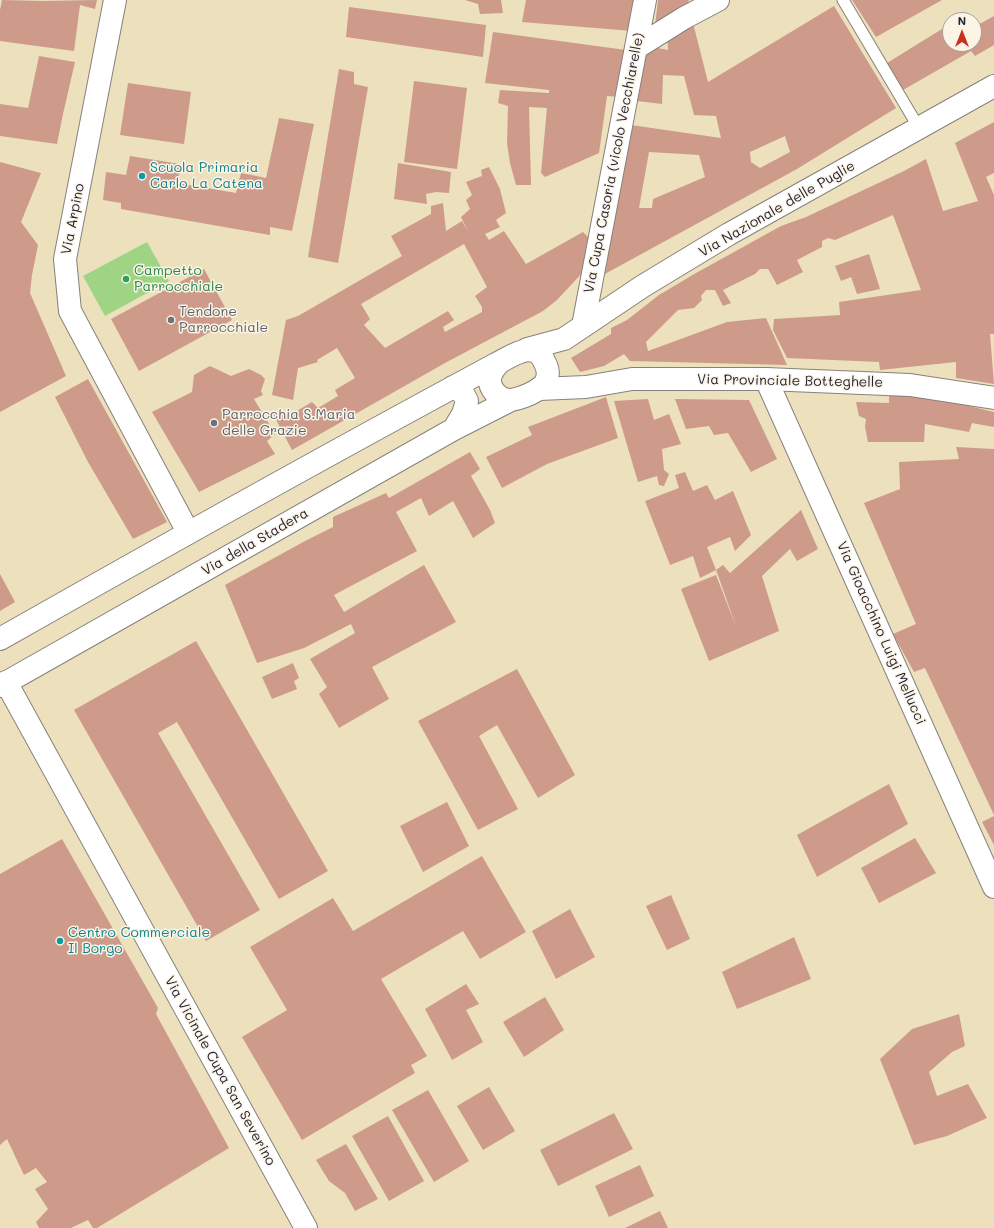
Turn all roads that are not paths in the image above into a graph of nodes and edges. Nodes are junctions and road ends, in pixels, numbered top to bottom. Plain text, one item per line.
1 (116, 0) edge
2 (645, 0) edge
3 (718, 0) edge
4 (843, 0) edge
5 (636, 48) junction
6 (994, 86) edge
7 (919, 128) junction
8 (583, 326) junction
9 (564, 339) junction
10 (527, 350) junction
11 (499, 363) junction
12 (545, 377) junction
13 (766, 379) junction
14 (453, 387) junction
15 (994, 398) edge
16 (511, 400) junction
17 (454, 429) junction
18 (188, 532) junction
19 (0, 639) edge
20 (3, 684) edge
21 (994, 887) edge
22 (306, 1228) edge

1 - 18 street, Via Arpino
2 - 5 street, Via Cupa Casoria (vicolo Vecchiarelle)
3 - 5 street
4 - 7 lane
5 - 8 street, Via Cupa Casoria (vicolo Vecchiarelle)
6 - 7 street, Via Nazionale delle Puglie
7 - 8 street, Via Nazionale delle Puglie
8 - 9 street, Via Nazionale delle Puglie
9 - 10 street, Via Nazionale delle Puglie
9 - 12 street, Via Nazionale delle Puglie
10 - 11 street
10 - 12 street
11 - 14 street
11 - 16 street
12 - 13 street, Via Provinciale Botteghelle
12 - 16 street
13 - 15 street, Via Provinciale Botteghelle
13 - 21 street, Via Gioacchino Luigi Mellucci
14 - 17 street
14 - 18 street
16 - 17 street, Via della Stadera
17 - 20 street, Via della Stadera
18 - 19 street
20 - 22 street, Via Vicinale Cupa San Severino

